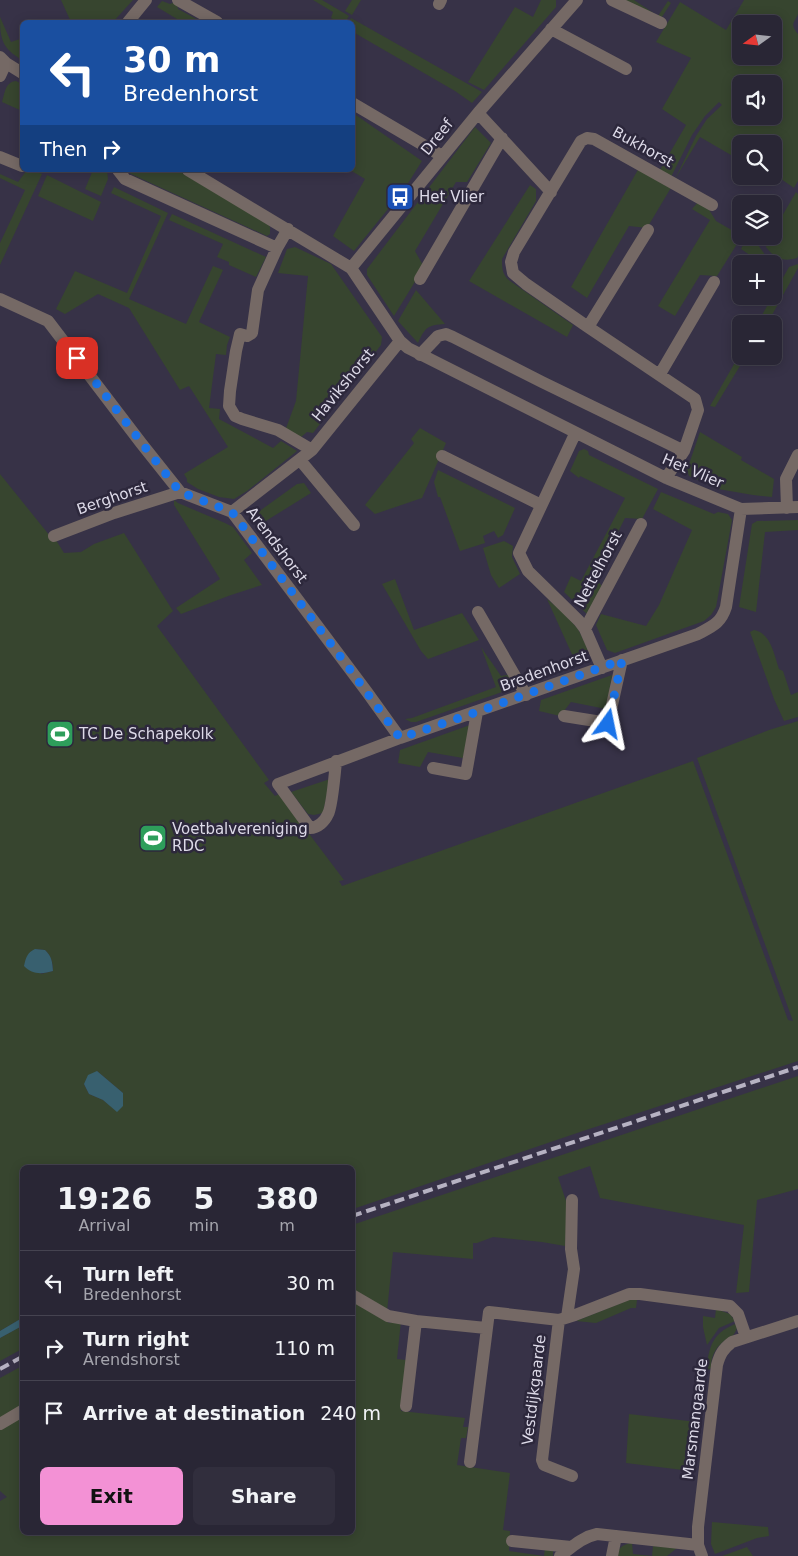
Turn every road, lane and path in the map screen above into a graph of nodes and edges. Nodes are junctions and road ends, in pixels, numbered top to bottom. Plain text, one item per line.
1 (146, 0) edge
2 (178, 0) edge
3 (577, 0) edge
4 (612, 0) edge
5 (130, 20) edge
6 (213, 20) edge
7 (662, 23) dead end
8 (551, 29) junction
9 (3, 60) edge
10 (626, 69) dead end
11 (20, 72) edge
12 (0, 76) edge
13 (355, 105) edge
14 (478, 113) junction
15 (502, 138) junction
16 (442, 156) junction
17 (0, 157) edge
18 (20, 165) edge
19 (120, 172) edge
20 (191, 172) edge
21 (551, 192) junction
22 (712, 205) dead end
23 (288, 229) junction
24 (648, 230) dead end
25 (277, 248) junction
26 (351, 268) junction
27 (420, 279) dead end
28 (714, 282) dead end
29 (0, 299) edge
30 (588, 327) junction
31 (400, 341) junction
32 (420, 355) junction
33 (660, 374) junction
34 (575, 434) junction
35 (312, 450) junction
36 (684, 451) junction
37 (798, 455) edge
38 (442, 456) dead end
39 (300, 460) junction
40 (666, 478) junction
41 (180, 492) junction
42 (541, 505) junction
43 (793, 508) edge
44 (741, 509) junction
45 (232, 512) junction
46 (641, 524) dead end
47 (354, 525) dead end
48 (54, 536) dead end
49 (478, 612) dead end
50 (584, 629) junction
51 (622, 660) junction
52 (602, 668) junction
53 (526, 694) junction
54 (477, 712) junction
55 (564, 716) dead end
56 (400, 738) junction
57 (336, 761) junction
58 (433, 768) dead end
59 (572, 1200) dead end
60 (355, 1296) edge
61 (563, 1318) junction
62 (416, 1321) junction
63 (798, 1321) edge
64 (486, 1328) junction
65 (746, 1337) junction
66 (406, 1406) dead end
67 (20, 1411) edge
68 (0, 1424) edge
69 (470, 1462) dead end
70 (572, 1476) dead end
71 (616, 1536) junction
72 (512, 1540) dead end
73 (571, 1547) junction
74 (700, 1551) edge
75 (560, 1556) edge
76 (612, 1556) edge

1 - 5 street
2 - 6 street
3 - 8 street, Dreef
4 - 7 street
8 - 10 street
8 - 14 street, Dreef
9 - 11 street
9 - 12 street
13 - 16 street
14 - 15 street
14 - 16 street, Dreef
15 - 21 street
15 - 27 street
16 - 26 street, Dreef
17 - 18 street
19 - 25 street
20 - 23 street, Het Vlier
21 - 22 street, Bukhorst
21 - 30 street, Bukhorst
23 - 25 street
23 - 26 street, Het Vlier
24 - 30 street
25 - 35 street
26 - 31 street, Het Vlier
28 - 33 street
29 - 41 street
30 - 33 street, Bukhorst
31 - 32 street, Het Vlier
31 - 35 street, Havikshorst
32 - 34 street, Het Vlier
32 - 36 street, Het Vlier
33 - 36 street, Bukhorst
34 - 40 street, Het Vlier
34 - 42 street, Nettelhorst
35 - 39 street, Havikshorst
36 - 40 street, Bukhorst
37 - 43 street
38 - 42 street
39 - 45 street, Havikshorst
39 - 47 street
40 - 44 street, Het Vlier
41 - 45 street, Arendshorst
41 - 48 street, Berghorst
42 - 50 street, Nettelhorst
43 - 44 street, Het Vlier
44 - 51 street, Bredenhorst
45 - 56 street, Arendshorst
46 - 50 street, Nettelhorst
49 - 53 street
50 - 52 street, Nettelhorst
51 - 52 street, Bredenhorst
51 - 55 street
52 - 53 street, Bredenhorst
53 - 54 street, Bredenhorst
54 - 56 street, Bredenhorst
54 - 58 street
56 - 57 street, Bredenhorst
57 - 57 street, Bredenhorst
59 - 61 street, Vestdijkgaarde
60 - 62 street
61 - 64 street, Vestdijkgaarde
61 - 65 street, Vestdijkgaarde
61 - 70 street, Vestdijkgaarde
62 - 64 street
62 - 66 street
63 - 65 street, Marsmangaarde
64 - 69 street
65 - 74 street, Marsmangaarde
67 - 68 street
71 - 73 street
71 - 74 street
71 - 76 street
72 - 73 street
73 - 75 street

